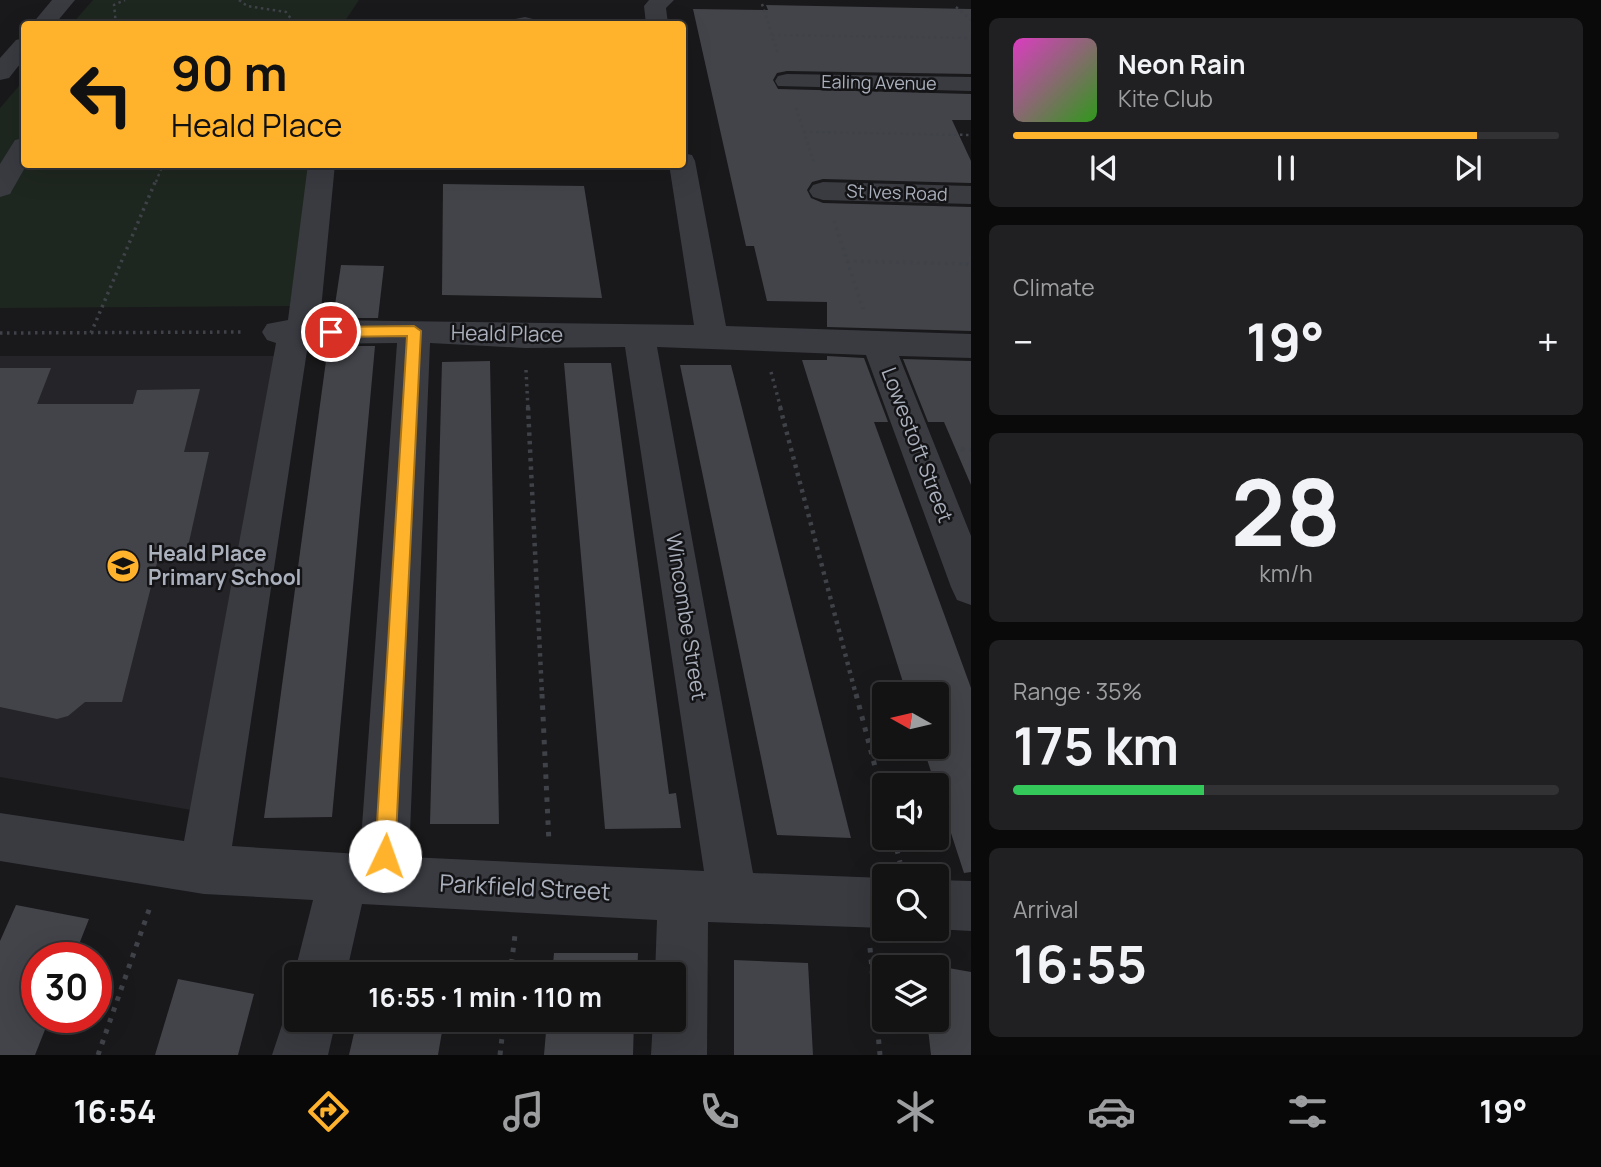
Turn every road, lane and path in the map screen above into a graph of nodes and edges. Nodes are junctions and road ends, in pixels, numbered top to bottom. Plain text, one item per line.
1 (64, 0) edge
2 (125, 0) edge
3 (239, 0) edge
4 (663, 0) edge
5 (956, 7) dead end
6 (971, 20) edge
7 (46, 21) edge
8 (116, 21) edge
9 (291, 21) edge
10 (657, 21) edge
11 (772, 35) dead end
12 (971, 38) edge
13 (16, 46) edge
14 (0, 72) edge
15 (787, 81) dead end
16 (971, 84) edge
17 (804, 132) dead end
18 (971, 135) edge
19 (21, 151) edge
20 (161, 168) edge
21 (321, 168) edge
22 (683, 168) edge
23 (0, 188) edge
24 (823, 191) dead end
25 (971, 195) edge
26 (847, 261) dead end
27 (971, 264) edge
28 (414, 331) junction
29 (292, 332) junction
30 (0, 333) edge
31 (91, 333) junction
32 (639, 335) junction
33 (712, 338) junction
34 (763, 340) junction
35 (878, 343) junction
36 (971, 345) edge
37 (526, 367) dead end
38 (968, 571) edge
39 (877, 773) edge
40 (0, 837) edge
41 (550, 848) dead end
42 (185, 865) junction
43 (363, 880) junction
44 (872, 893) edge
45 (683, 895) junction
46 (733, 899) junction
47 (949, 905) edge
48 (971, 906) edge
49 (882, 941) edge
50 (326, 962) edge
51 (306, 1032) edge
52 (503, 1032) edge
53 (98, 1055) edge
54 (300, 1055) edge
55 (500, 1055) edge
56 (679, 1055) edge
57 (880, 1055) edge

1 - 7 street
2 - 8 path
3 - 9 path
4 - 10 street
5 - 6 path
11 - 12 path
13 - 14 street
15 - 16 street, Ealing Avenue
17 - 18 path
19 - 23 street
20 - 31 path
21 - 29 street
22 - 33 street
24 - 25 street, St Ives Road
26 - 27 path
28 - 29 street, Heald Place
28 - 32 street, Heald Place
28 - 43 street
29 - 31 path
29 - 42 street
30 - 31 path
32 - 33 street, Heald Place
32 - 46 street, Wincombe Street
33 - 34 street, Heald Place
34 - 35 street, Heald Place
34 - 39 path
35 - 36 street, Heald Place
35 - 38 street, Lowestoft Street
37 - 41 path
40 - 42 street, Parkfield Street
42 - 43 street, Parkfield Street
42 - 53 path
43 - 45 street, Parkfield Street
43 - 50 street
44 - 46 street, Parkfield Street
45 - 46 street, Parkfield Street
45 - 56 street
47 - 48 street
49 - 57 path
51 - 54 street
52 - 55 path

